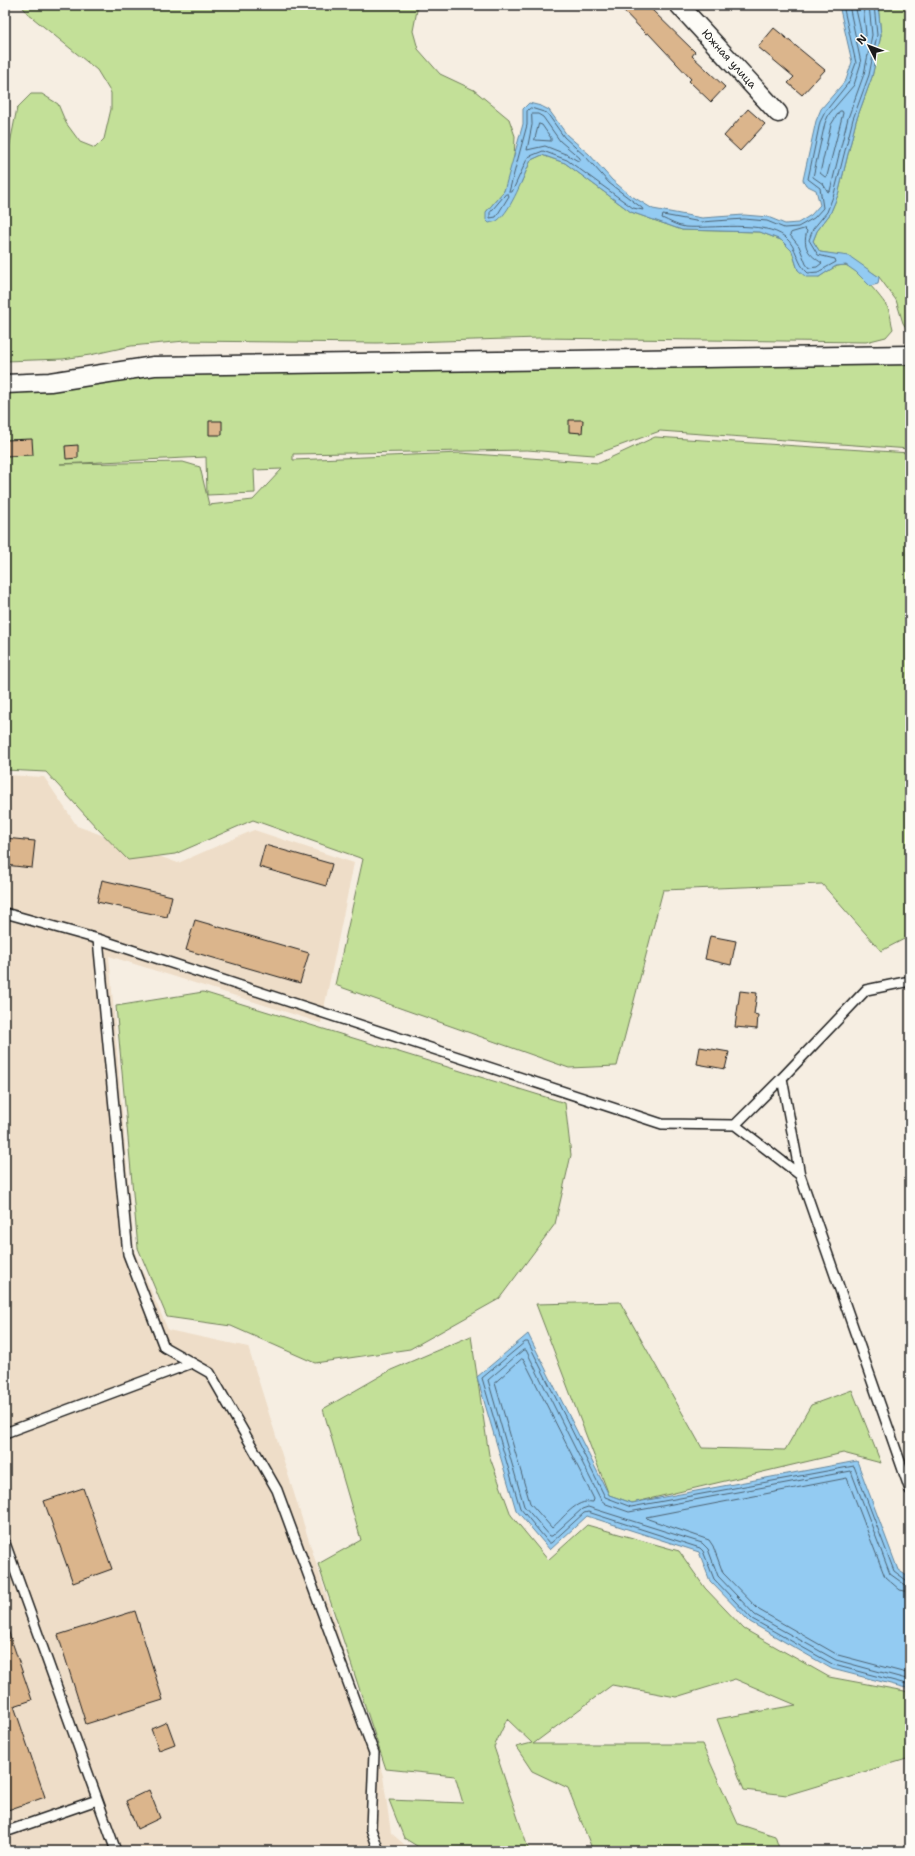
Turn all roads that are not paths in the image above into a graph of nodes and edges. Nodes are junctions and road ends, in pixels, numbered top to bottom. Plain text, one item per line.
1 (679, 5) edge
2 (778, 113) dead end
3 (910, 355) edge
4 (5, 384) edge
5 (5, 913) edge
6 (98, 939) junction
7 (910, 981) edge
8 (782, 1078) junction
9 (735, 1126) junction
10 (800, 1175) junction
11 (192, 1363) junction
12 (5, 1433) edge
13 (910, 1490) edge
14 (5, 1543) edge
15 (97, 1800) junction
16 (5, 1832) edge
17 (116, 1851) edge
18 (379, 1851) edge

1 - 2 street, Южная улица
3 - 4 street
5 - 6 lane
6 - 9 lane
6 - 11 lane
7 - 8 lane
8 - 9 lane
8 - 10 lane
9 - 10 lane
10 - 13 lane
11 - 12 lane
11 - 18 lane
14 - 15 lane
15 - 16 lane
15 - 17 lane

